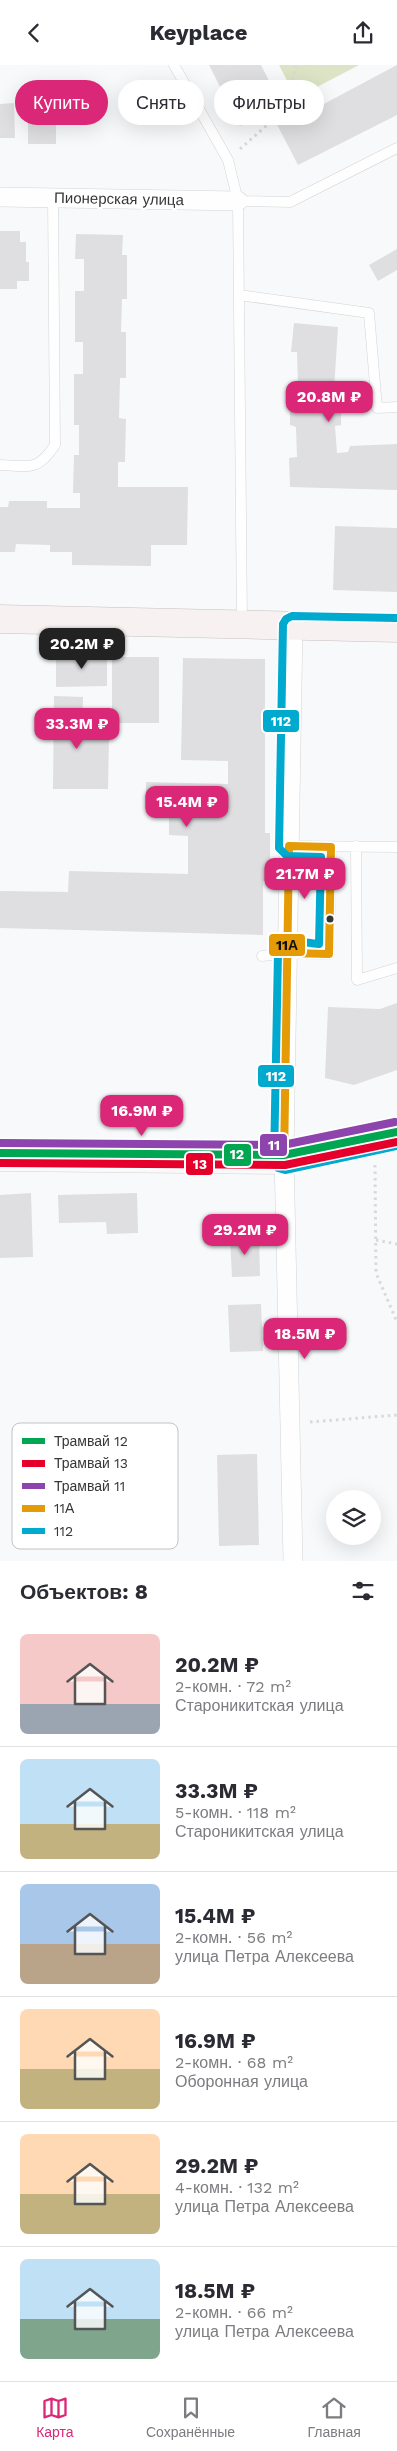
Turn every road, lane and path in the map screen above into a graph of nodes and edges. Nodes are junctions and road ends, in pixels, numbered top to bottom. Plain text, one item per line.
1 (174, 65) edge
2 (296, 65) edge
3 (397, 148) edge
4 (228, 160) junction
5 (0, 197) edge
6 (53, 198) junction
7 (238, 201) junction
8 (239, 295) junction
9 (397, 407) edge
10 (0, 465) edge
11 (0, 619) edge
12 (242, 624) junction
13 (293, 625) junction
14 (397, 628) edge
15 (289, 846) junction
16 (356, 846) junction
17 (330, 847) junction
18 (397, 847) edge
19 (288, 953) junction
20 (262, 956) dead end
21 (397, 968) edge
22 (386, 1139) edge
23 (0, 1157) edge
24 (284, 1160) junction
25 (376, 1240) junction
26 (397, 1245) edge
27 (397, 1322) edge
28 (397, 1415) edge
29 (289, 1424) junction
30 (292, 1561) edge

1 - 4 lane
2 - 4 path
3 - 7 lane
4 - 7 lane
5 - 6 street, Пионерская улица
6 - 7 street, Пионерская улица
6 - 10 lane
7 - 8 lane
8 - 9 lane
8 - 12 lane
11 - 12 main road
12 - 13 main road
13 - 14 main road
13 - 15 street
15 - 17 lane
15 - 19 street
16 - 17 lane
16 - 18 lane
16 - 21 lane
17 - 19 lane
19 - 20 lane
19 - 24 street
22 - 24 main road
22 - 25 path
23 - 24 main road
24 - 29 street
25 - 26 path
25 - 27 path
28 - 29 path
29 - 30 street

